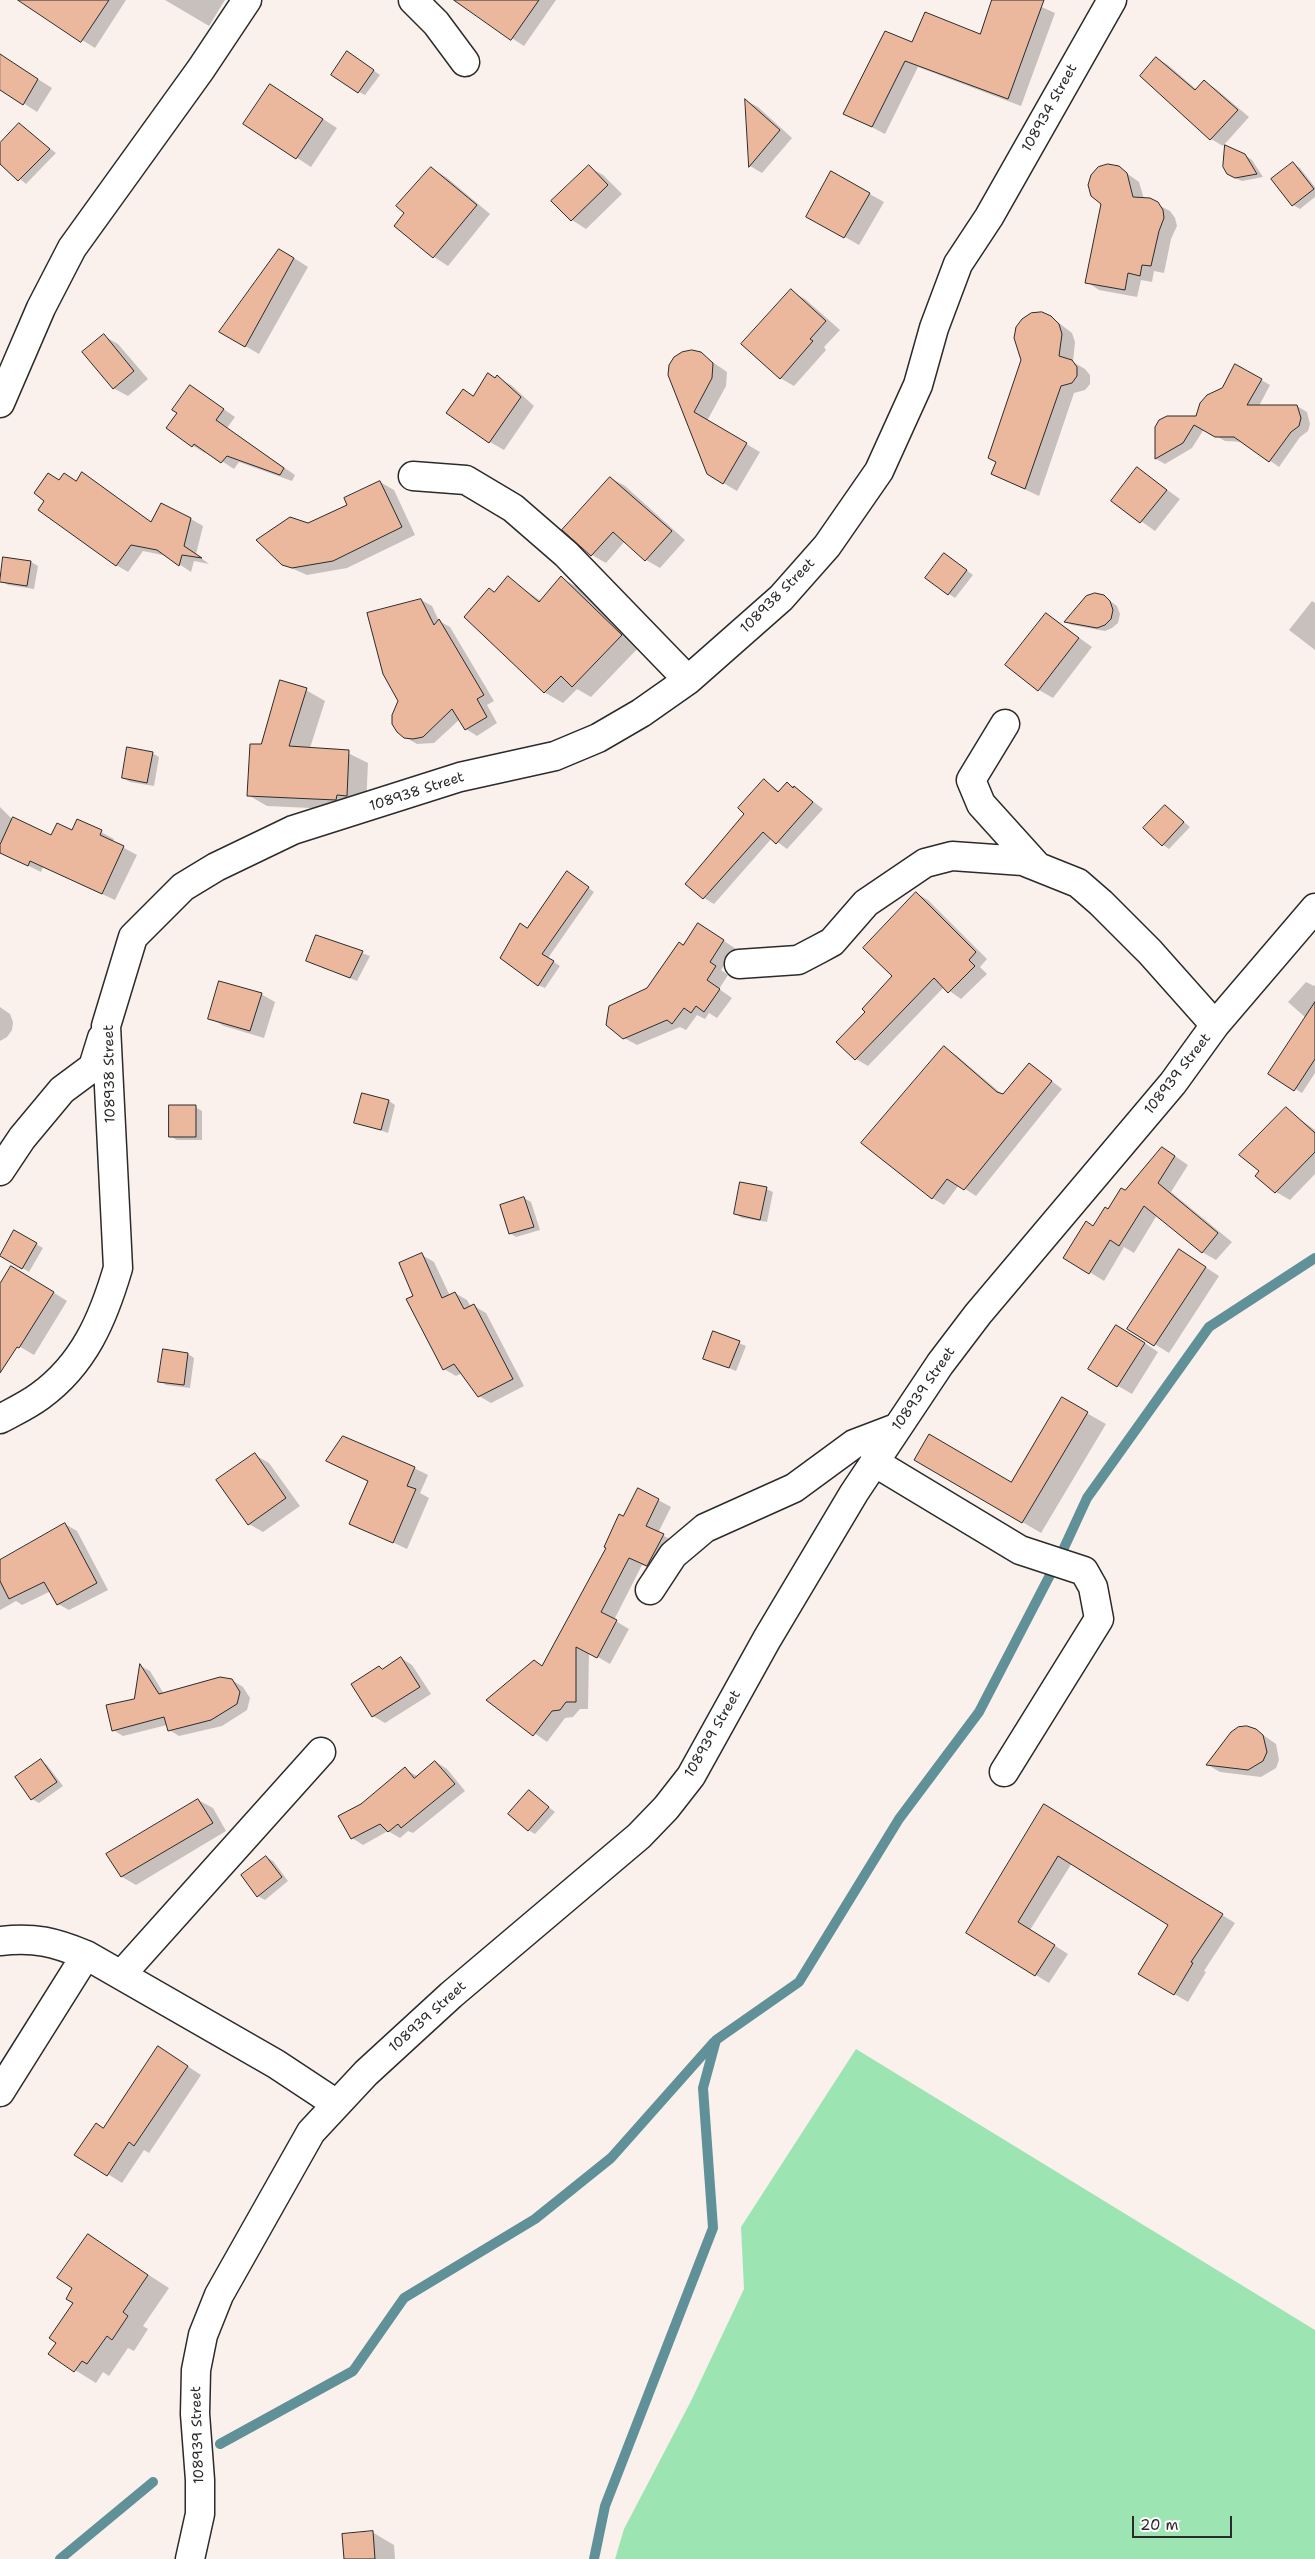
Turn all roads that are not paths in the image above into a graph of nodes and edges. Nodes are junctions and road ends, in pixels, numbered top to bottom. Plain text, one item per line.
1 (247, 0) edge
2 (413, 0) edge
3 (1112, 0) edge
4 (465, 62) dead end
5 (989, 217) joint
6 (0, 403) edge
7 (412, 476) dead end
8 (688, 680) junction
9 (1005, 724) dead end
10 (1037, 866) junction
11 (1315, 908) edge
12 (739, 964) dead end
13 (1215, 1025) junction
14 (106, 1026) junction
15 (0, 1171) edge
16 (0, 1419) edge
17 (896, 1428) junction
18 (874, 1462) junction
19 (650, 1590) dead end
20 (321, 1752) dead end
21 (1004, 1772) dead end
22 (0, 1941) edge
23 (86, 1955) junction
24 (121, 1975) junction
25 (0, 2092) edge
26 (335, 2103) junction
27 (190, 2559) edge

1 - 6 street
2 - 4 street
3 - 5 street, 108934 Street
5 - 8 street, 108938 Street
7 - 8 street
8 - 14 street, 108938 Street
9 - 10 street
10 - 12 street
10 - 13 street
11 - 13 street, 108939 Street
13 - 17 street, 108939 Street
14 - 15 street
14 - 16 street, 108938 Street
17 - 18 street, 108939 Street
17 - 19 street
18 - 21 street
18 - 26 street, 108939 Street
20 - 24 street
22 - 23 street
23 - 24 street
23 - 25 street
24 - 26 street
26 - 27 street, 108939 Street

